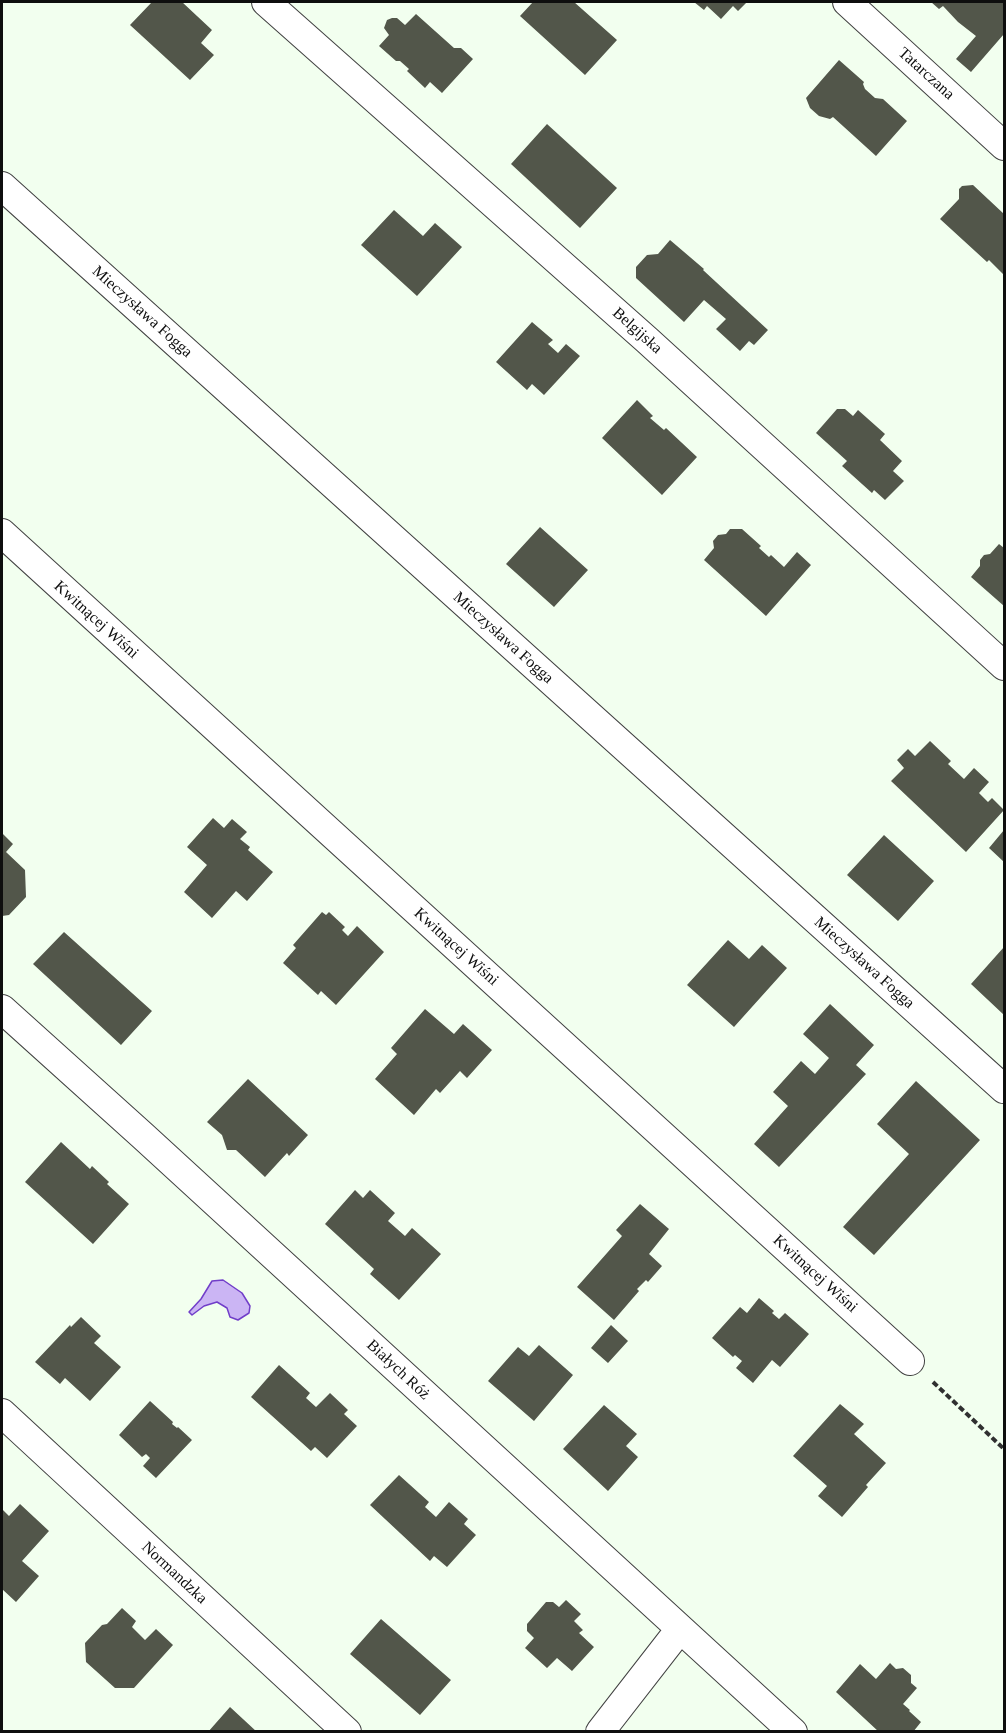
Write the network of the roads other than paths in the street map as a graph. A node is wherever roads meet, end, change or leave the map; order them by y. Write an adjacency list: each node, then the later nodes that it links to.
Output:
1 (266, 2): 6 (street, Belgijska)
2 (847, 2): 3 (street, Tatarczana)
3 (1005, 146)
4 (2, 186): 8 (street, Mieczysława Fogga)
5 (2, 533): 9 (street, Kwitnącej Wiśni)
6 (1005, 666)
7 (2, 1009): 11 (street, Białych Róż)
8 (1005, 1089)
9 (910, 1361)
10 (2, 1413): 12 (street, Normandzka)
11 (680, 1629): 13 (street); 14 (street, Białych Róż)
12 (347, 1731)
13 (600, 1731)
14 (793, 1731)

